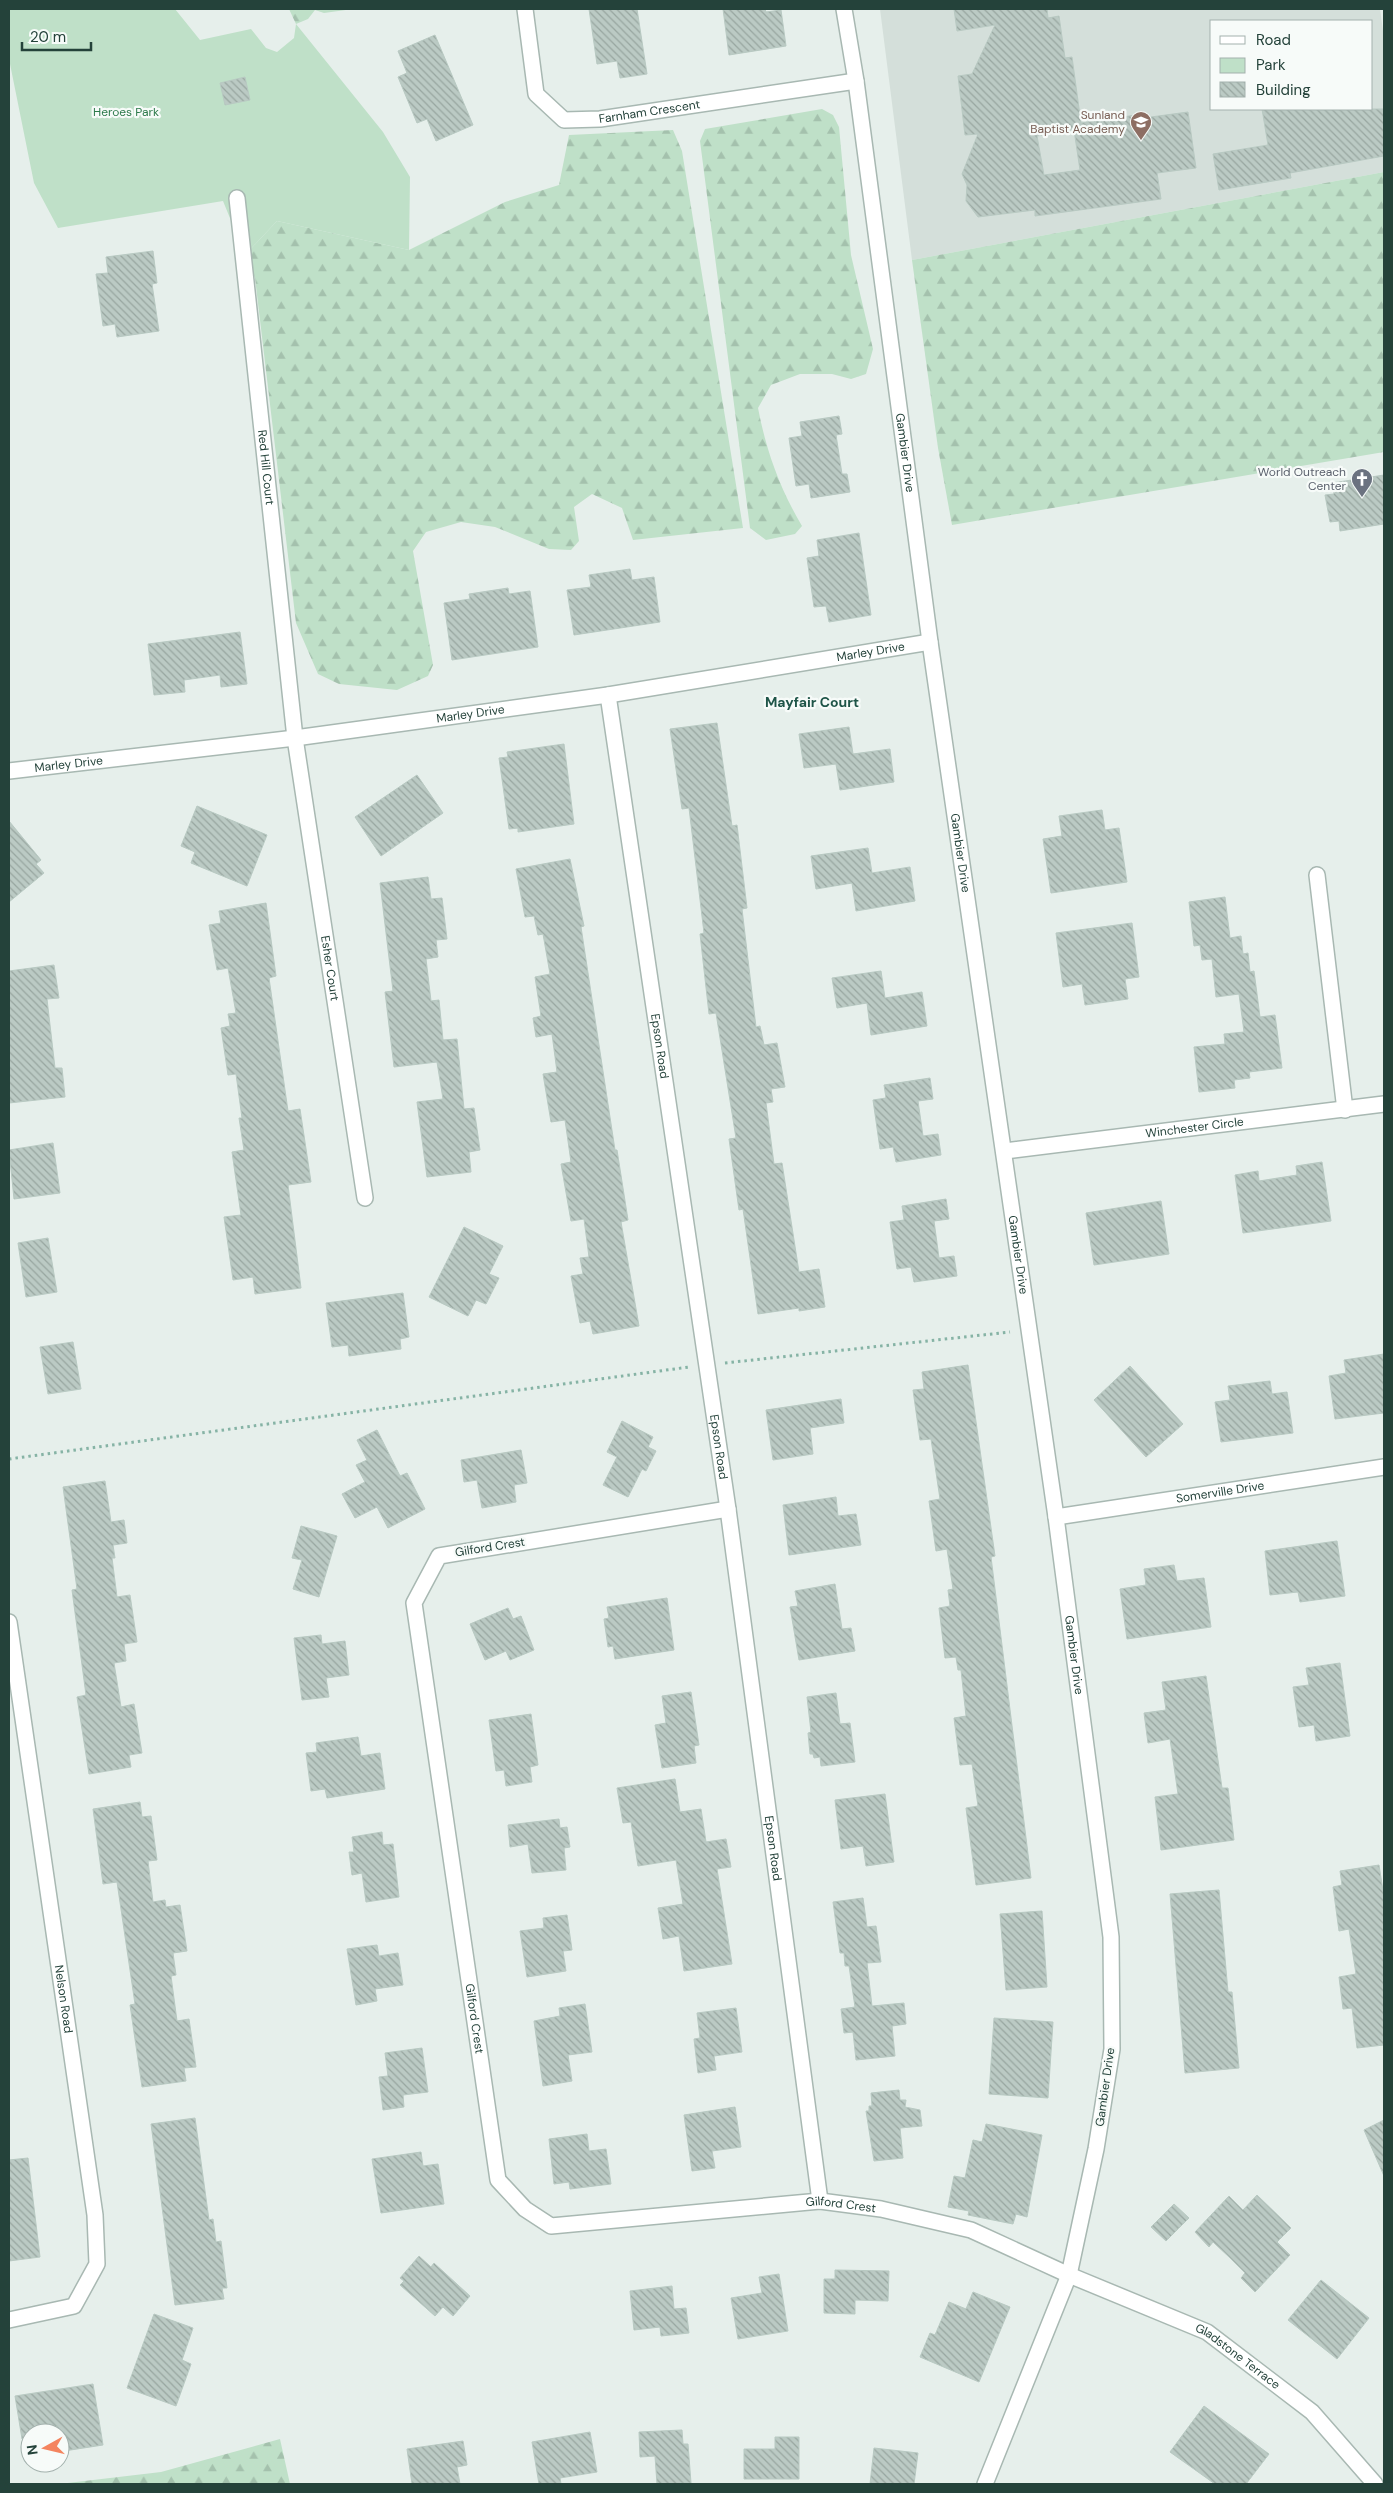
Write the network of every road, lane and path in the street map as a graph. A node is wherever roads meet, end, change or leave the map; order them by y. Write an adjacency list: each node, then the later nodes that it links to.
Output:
1 (525, 9): 3 (street, Farnham Crescent)
2 (844, 9): 3 (street, Gambier Drive)
3 (856, 82): 5 (street, Gambier Drive)
4 (237, 198): 7 (street, Red Hill Court)
5 (930, 642): 6 (street, Marley Drive); 12 (street, Gambier Drive)
6 (608, 694): 7 (street, Marley Drive); 15 (street, Epson Road)
7 (295, 738): 8 (street, Marley Drive); 13 (street, Esher Court)
8 (9, 772)
9 (1317, 875): 11 (street)
10 (1384, 1104): 11 (street, Winchester Circle)
11 (1345, 1110): 12 (street, Winchester Circle)
12 (1005, 1151): 14 (street, Gambier Drive)
13 (365, 1198)
14 (1030, 1330): 15 (path); 19 (street, Gambier Drive)
15 (707, 1365): 16 (path); 18 (street, Epson Road)
16 (9, 1459)
17 (1384, 1468): 19 (street, Somerville Drive)
18 (728, 1509): 21 (street, Epson Road); 21 (street, Gilford Crest)
19 (1056, 1518): 22 (street, Gambier Drive)
20 (9, 1624): 23 (street, Nelson Road)
21 (820, 2201): 22 (street, Gilford Crest)
22 (1069, 2275): 24 (street, Gambier Drive); 25 (street, Gladstone Terrace)
23 (9, 2320)
24 (985, 2484)
25 (1375, 2484)

